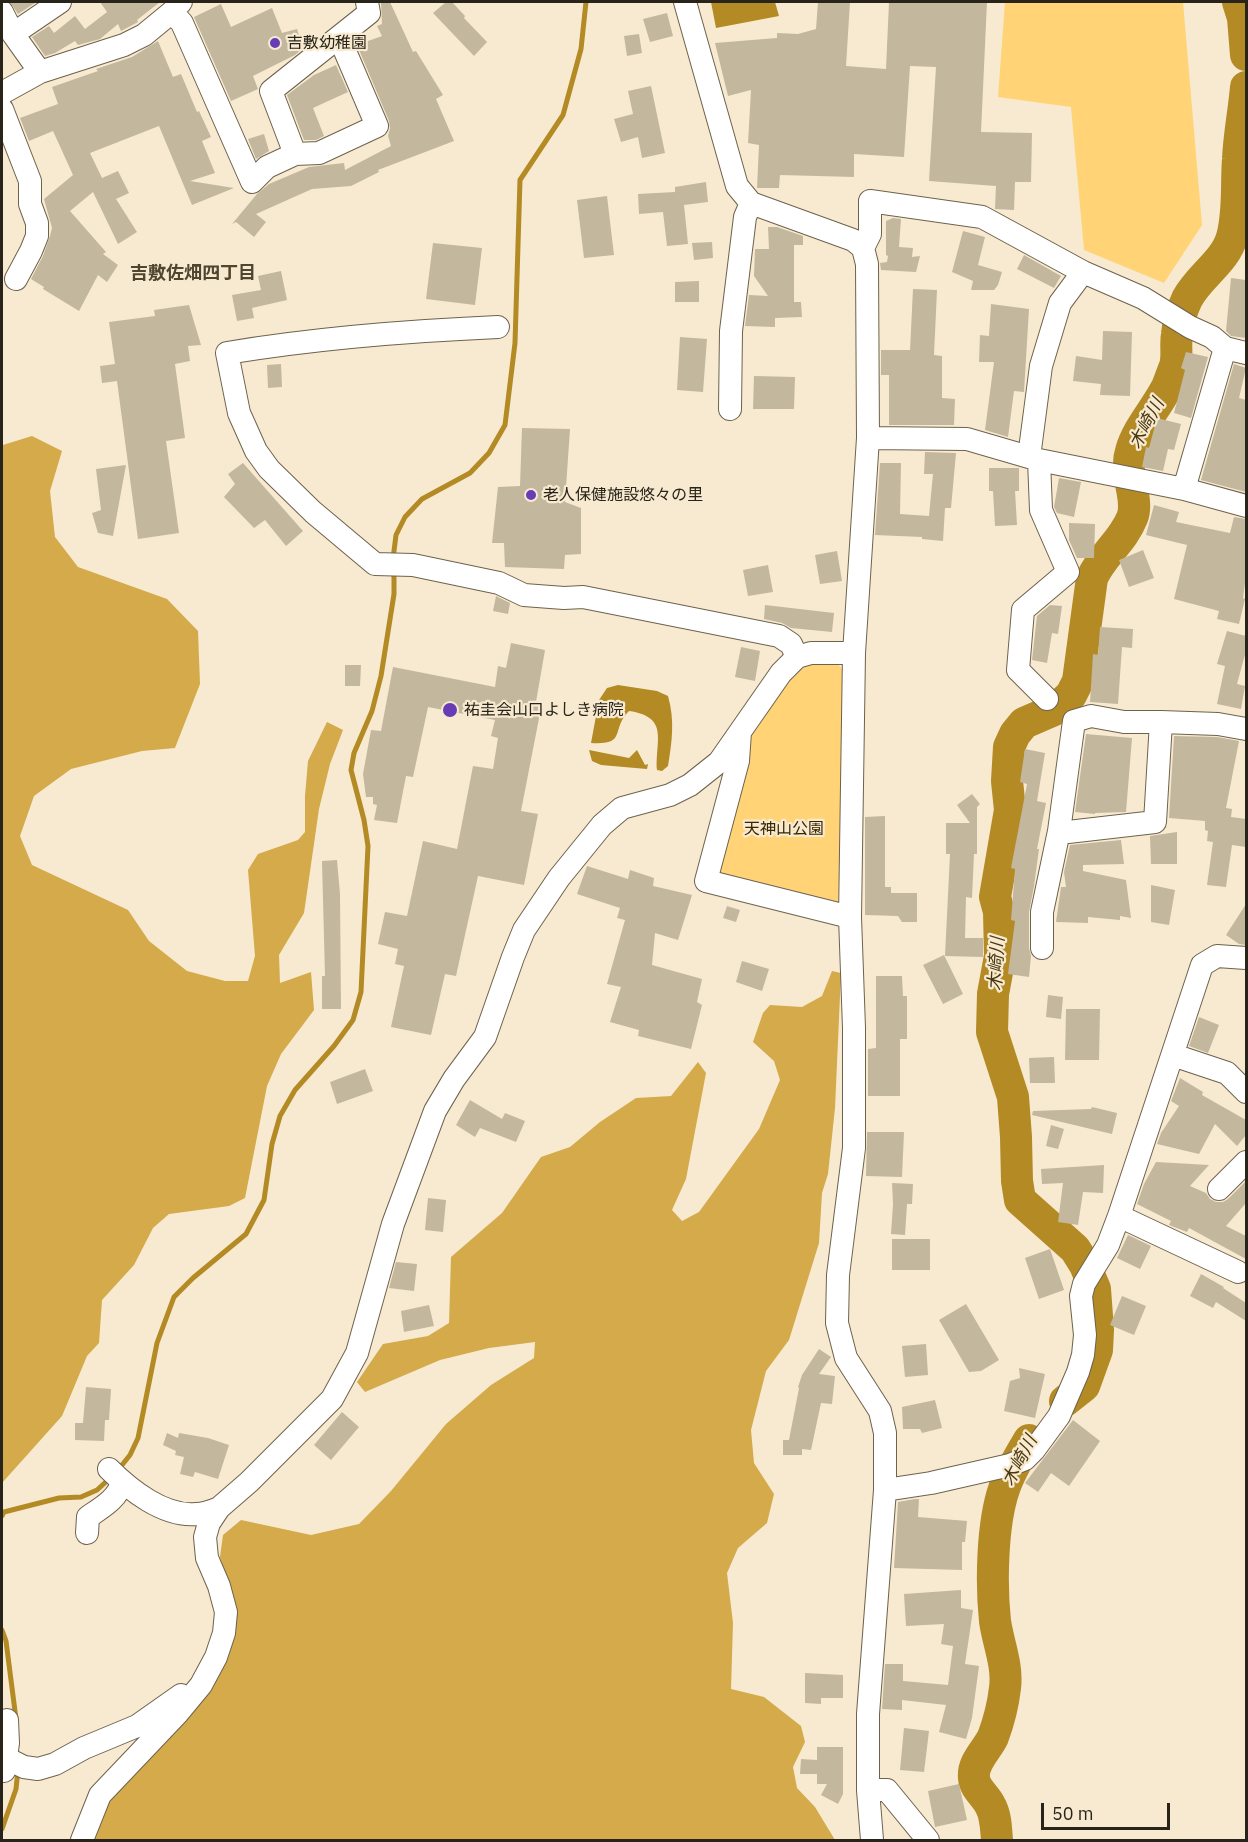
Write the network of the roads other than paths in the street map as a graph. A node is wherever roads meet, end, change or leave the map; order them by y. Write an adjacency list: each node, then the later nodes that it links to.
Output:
1 (60, 2): 6 (street)
2 (367, 2): 7 (street)
3 (686, 2): 12 (street)
4 (176, 7): 8 (street); 11 (street)
5 (2, 12): 6 (street)
6 (14, 34): 8 (street)
7 (339, 38): 11 (street); 11 (street)
8 (40, 72): 9 (street)
9 (2, 93)
10 (2, 109): 15 (street)
11 (295, 154)
12 (750, 203): 13 (street); 18 (street)
13 (863, 248): 14 (street); 19 (street)
14 (1083, 272): 17 (street); 20 (street)
15 (16, 279)
16 (498, 327): 24 (street)
17 (1236, 350): 21 (street)
18 (730, 409)
19 (868, 438): 20 (street); 23 (street)
20 (1034, 459): 21 (street); 25 (street)
21 (1184, 489): 22 (street)
22 (1246, 506)
23 (854, 653): 24 (street); 30 (street)
24 (797, 657): 28 (street)
25 (1047, 699)
26 (1161, 722): 27 (street); 29 (street); 29 (street)
27 (1246, 729)
28 (741, 732): 30 (street); 40 (street)
29 (1059, 831): 31 (street)
30 (849, 917): 39 (street)
31 (1042, 948)
32 (1246, 958): 33 (street)
33 (1173, 1055): 34 (street); 37 (street)
34 (1246, 1092)
35 (1246, 1162): 36 (street)
36 (1219, 1189)
37 (1119, 1216): 38 (street); 39 (street)
38 (1238, 1272)
39 (885, 1490): 45 (street)
40 (219, 1508): 41 (street); 42 (street)
41 (87, 1533)
42 (201, 1685): 44 (street); 46 (street)
43 (7, 1720): 44 (street)
44 (4, 1762)
45 (868, 1790): 47 (street); 48 (street)
46 (82, 1840)
47 (872, 1840)
48 (928, 1840)

